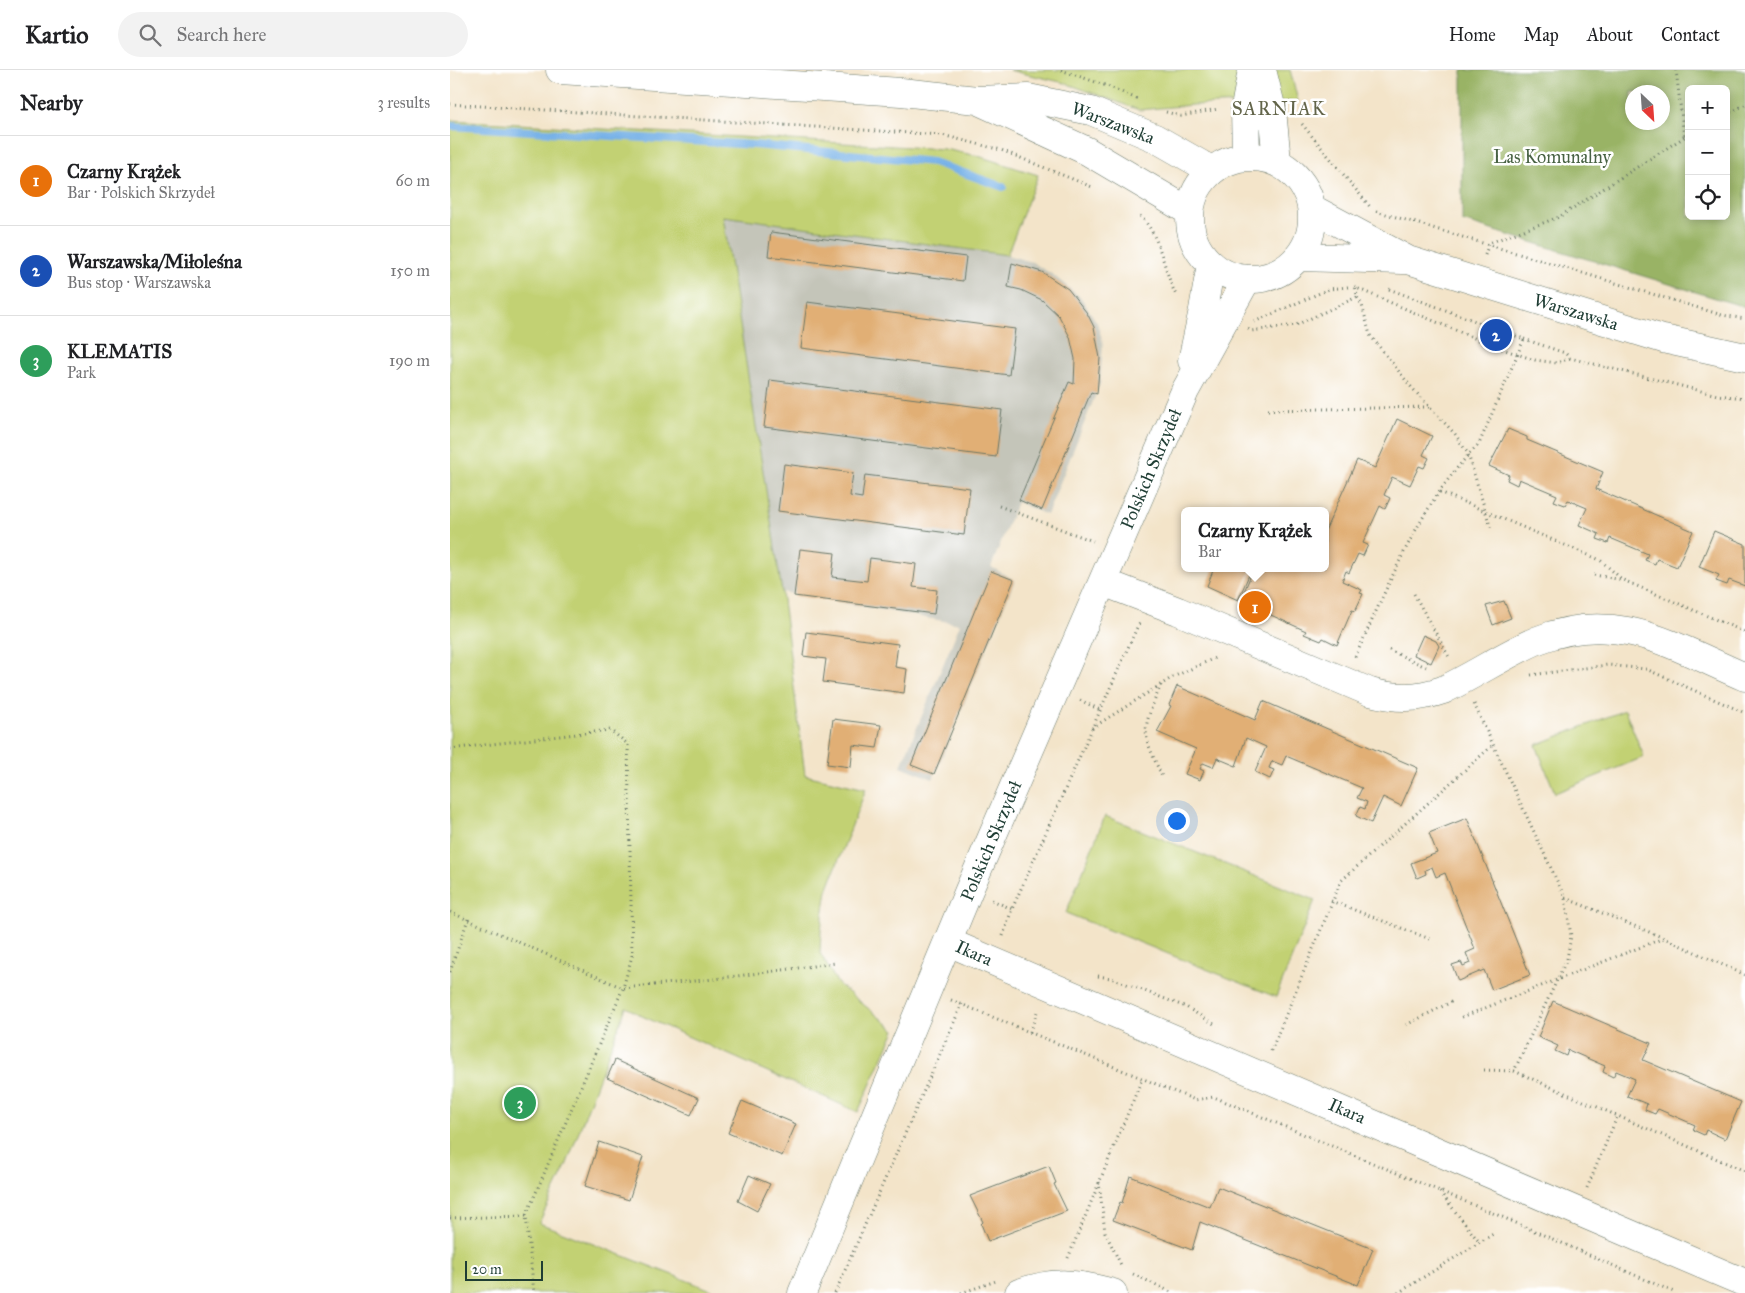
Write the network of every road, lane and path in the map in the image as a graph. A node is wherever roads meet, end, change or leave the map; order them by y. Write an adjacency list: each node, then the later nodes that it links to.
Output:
1 (560, 70): 5 (street, Warszawska)
2 (1252, 70): 13 (street)
3 (1262, 70): 14 (street)
4 (1676, 70): 12 (path)
5 (977, 100): 15 (street, Warszawska); 19 (street, Warszawska)
6 (450, 104): 16 (path)
7 (1745, 104): 10 (path)
8 (1227, 108): 9 (path)
9 (1166, 112)
10 (1730, 112)
11 (1297, 118): 20 (path)
12 (1684, 136): 20 (path)
13 (1246, 156): 14 (street); 15 (street)
14 (1277, 161): 17 (street)
15 (1212, 170): 19 (street)
16 (1093, 188)
17 (1313, 209): 21 (street); 22 (street, Warszawska)
18 (1136, 212): 30 (path)
19 (1190, 212): 23 (street)
20 (1489, 243): 25 (path); 31 (path)
21 (1299, 257): 22 (street, Warszawska); 24 (street)
22 (1408, 260): 25 (street, Warszawska)
23 (1210, 264): 24 (street); 30 (street, Polskich Skrzydeł)
24 (1247, 279): 36 (street, Polskich Skrzydeł)
25 (1477, 280): 34 (street, Warszawska)
26 (1364, 286): 28 (path)
27 (1381, 286): 32 (path)
28 (1356, 287): 29 (path); 29 (path); 33 (path)
29 (1357, 297): 38 (path)
30 (1203, 310): 36 (street, Polskich Skrzydeł)
31 (1745, 319)
32 (1524, 339): 33 (path); 35 (path)
33 (1518, 353): 35 (path); 40 (path)
34 (1745, 356)
35 (1570, 358): 37 (path)
36 (1184, 391): 48 (street, Polskich Skrzydeł)
37 (1745, 398)
38 (1430, 407): 39 (path); 40 (path)
39 (1268, 410)
40 (1468, 454): 41 (path); 43 (path)
41 (1440, 492): 43 (path); 54 (path)
42 (999, 506): 45 (path)
43 (1486, 511): 44 (path); 47 (path)
44 (1491, 529)
45 (1093, 542)
46 (1594, 575): 47 (path)
47 (1623, 580): 51 (path)
48 (1103, 582): 50 (street); 74 (street, Polskich Skrzydeł)
49 (1414, 594): 58 (path)
50 (1149, 600): 58 (street); 61 (path)
51 (1745, 632)
52 (1389, 650): 55 (path)
53 (1226, 652): 59 (path)
54 (1352, 662)
55 (1432, 670)
56 (1522, 676): 62 (path)
57 (1745, 677): 58 (street)
58 (1463, 681): 64 (path)
59 (1162, 685): 63 (path); 66 (path)
60 (1074, 698): 61 (path)
61 (1100, 710): 63 (path)
62 (1745, 713)
63 (1091, 728): 72 (path)
64 (1494, 744): 67 (path); 68 (path)
65 (450, 749): 80 (path)
66 (1163, 779)
67 (1565, 898): 71 (path); 79 (path)
68 (1331, 901): 73 (path); 87 (path)
69 (450, 912): 70 (path)
70 (468, 919): 76 (path); 80 (path)
71 (1664, 938): 78 (path); 79 (path)
72 (1003, 939)
73 (1430, 939)
74 (948, 942): 81 (street, Polskich Skrzydeł); 102 (street, Ikara)
75 (836, 963): 80 (path)
76 (450, 972)
77 (1093, 975): 86 (path)
78 (1745, 975)
79 (1556, 979): 84 (path); 89 (path)
80 (623, 988): 96 (path)
81 (927, 991): 83 (path); 105 (street, Polskich Skrzydeł)
82 (1455, 1000): 85 (path)
83 (962, 1004): 90 (path); 106 (path)
84 (1462, 1017)
85 (1406, 1026)
86 (1219, 1027)
87 (1268, 1057)
88 (1484, 1070): 89 (path)
89 (1514, 1071): 91 (path)
90 (1142, 1079): 93 (path); 94 (path)
91 (1617, 1117): 92 (path); 95 (path)
92 (1745, 1171)
93 (1099, 1181): 100 (path); 101 (path)
94 (1439, 1191): 99 (path); 109 (path)
95 (1584, 1193)
96 (526, 1216): 97 (path); 104 (path)
97 (450, 1218)
98 (1493, 1234): 99 (path)
99 (1480, 1243): 108 (path)
100 (1060, 1260)
101 (1118, 1281): 103 (street)
102 (1745, 1283)
103 (1009, 1286): 107 (path)
104 (534, 1293)
105 (802, 1293)
106 (835, 1293)
107 (961, 1293)
108 (1398, 1293)
109 (1676, 1293)

